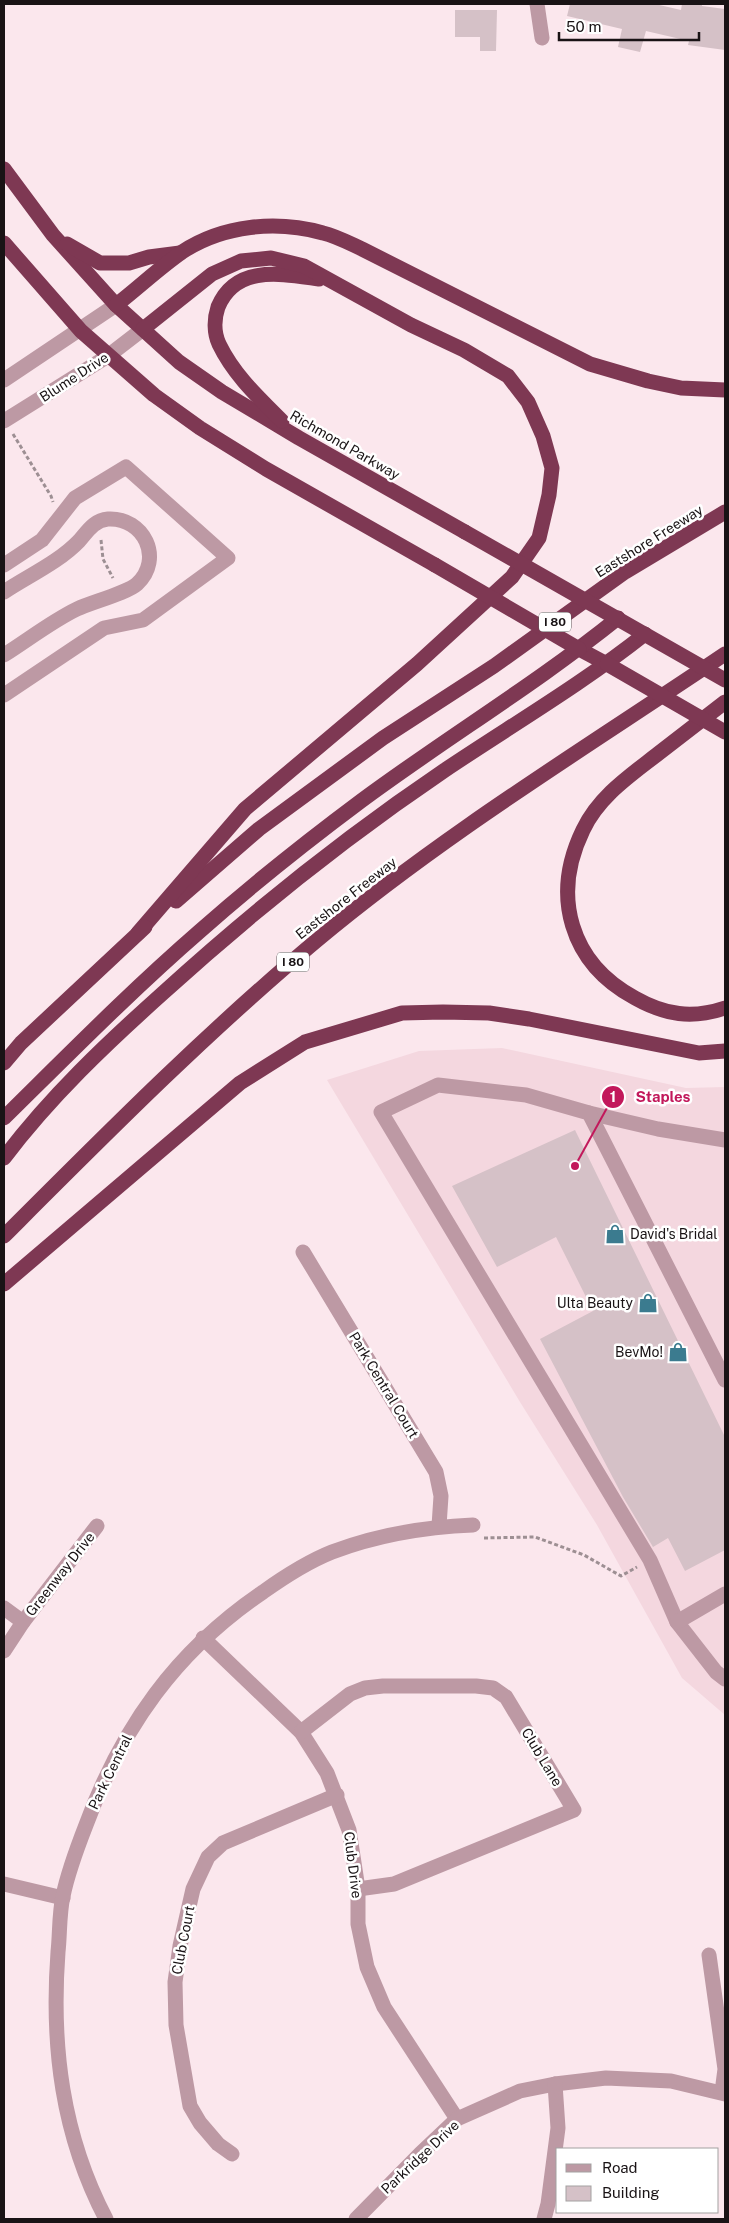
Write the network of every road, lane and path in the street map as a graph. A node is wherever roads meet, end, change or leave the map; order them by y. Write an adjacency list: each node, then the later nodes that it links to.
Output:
1 (537, 4): 2 (street)
2 (542, 38)
3 (4, 169): 4 (highway, Richmond Parkway)
4 (53, 235): 6 (highway); 8 (highway, Richmond Parkway)
5 (4, 243): 10 (highway)
6 (182, 252): 8 (highway); 13 (highway)
7 (325, 280): 9 (highway); 15 (highway); 32 (highway)
8 (116, 305): 9 (highway, Richmond Parkway); 10 (street)
9 (142, 329): 11 (street, Blume Drive); 15 (highway, Richmond Parkway)
10 (81, 331): 11 (highway); 12 (street)
11 (108, 356): 14 (street, Blume Drive); 24 (highway, bridge)
12 (4, 380)
13 (725, 390)
14 (4, 421): 16 (path)
15 (299, 438): 22 (highway, Richmond Parkway, bridge)
16 (53, 502)
17 (725, 512): 32 (highway, Eastshore Freeway / I 80)
18 (101, 540): 20 (path)
19 (4, 565): 29 (street)
20 (113, 579)
21 (4, 592): 26 (street)
22 (618, 618): 23 (highway, Richmond Parkway, bridge); 24 (highway)
23 (645, 634): 27 (highway); 28 (highway, Richmond Parkway, bridge)
24 (579, 649): 27 (highway); 37 (highway)
25 (725, 654): 40 (highway, Eastshore Freeway / I 80)
26 (4, 655)
27 (607, 664): 31 (highway, bridge); 39 (highway)
28 (725, 680)
29 (4, 695)
30 (725, 702): 33 (highway)
31 (725, 732)
32 (138, 933): 35 (highway, Eastshore Freeway / I 80)
33 (725, 1008)
34 (725, 1051): 42 (highway)
35 (4, 1063)
36 (589, 1113): 38 (street); 43 (street); 47 (street)
37 (4, 1118)
38 (725, 1140)
39 (4, 1158)
40 (4, 1236)
41 (303, 1252): 46 (street, Park Central Court)
42 (4, 1284)
43 (725, 1380)
44 (473, 1525): 46 (street, Park Central); 47 (path)
45 (97, 1526): 50 (street, Greenway Drive)
46 (439, 1526): 52 (street, Park Central)
47 (650, 1560): 51 (street)
48 (725, 1594): 51 (street)
49 (4, 1608): 50 (street, Greenway Drive)
50 (23, 1622): 53 (street, Greenway Drive)
51 (677, 1622): 54 (street)
52 (203, 1638): 55 (street, Club Drive); 59 (street, Park Central)
53 (4, 1651)
54 (725, 1679)
55 (301, 1732): 56 (street, Club Drive); 58 (street, Club Lane)
56 (337, 1794): 58 (street, Club Drive); 64 (street, Club Court)
57 (4, 1884): 59 (street)
58 (358, 1889): 63 (street, Club Drive)
59 (63, 1898): 66 (street, Park Central)
60 (709, 1955): 62 (street)
61 (555, 2084): 62 (street, Parkridge Drive); 63 (street, Parkridge Drive); 67 (street)
62 (724, 2093)
63 (457, 2120): 65 (street, Parkridge Drive)
64 (232, 2154)
65 (364, 2217)
66 (106, 2219)
67 (544, 2219)

